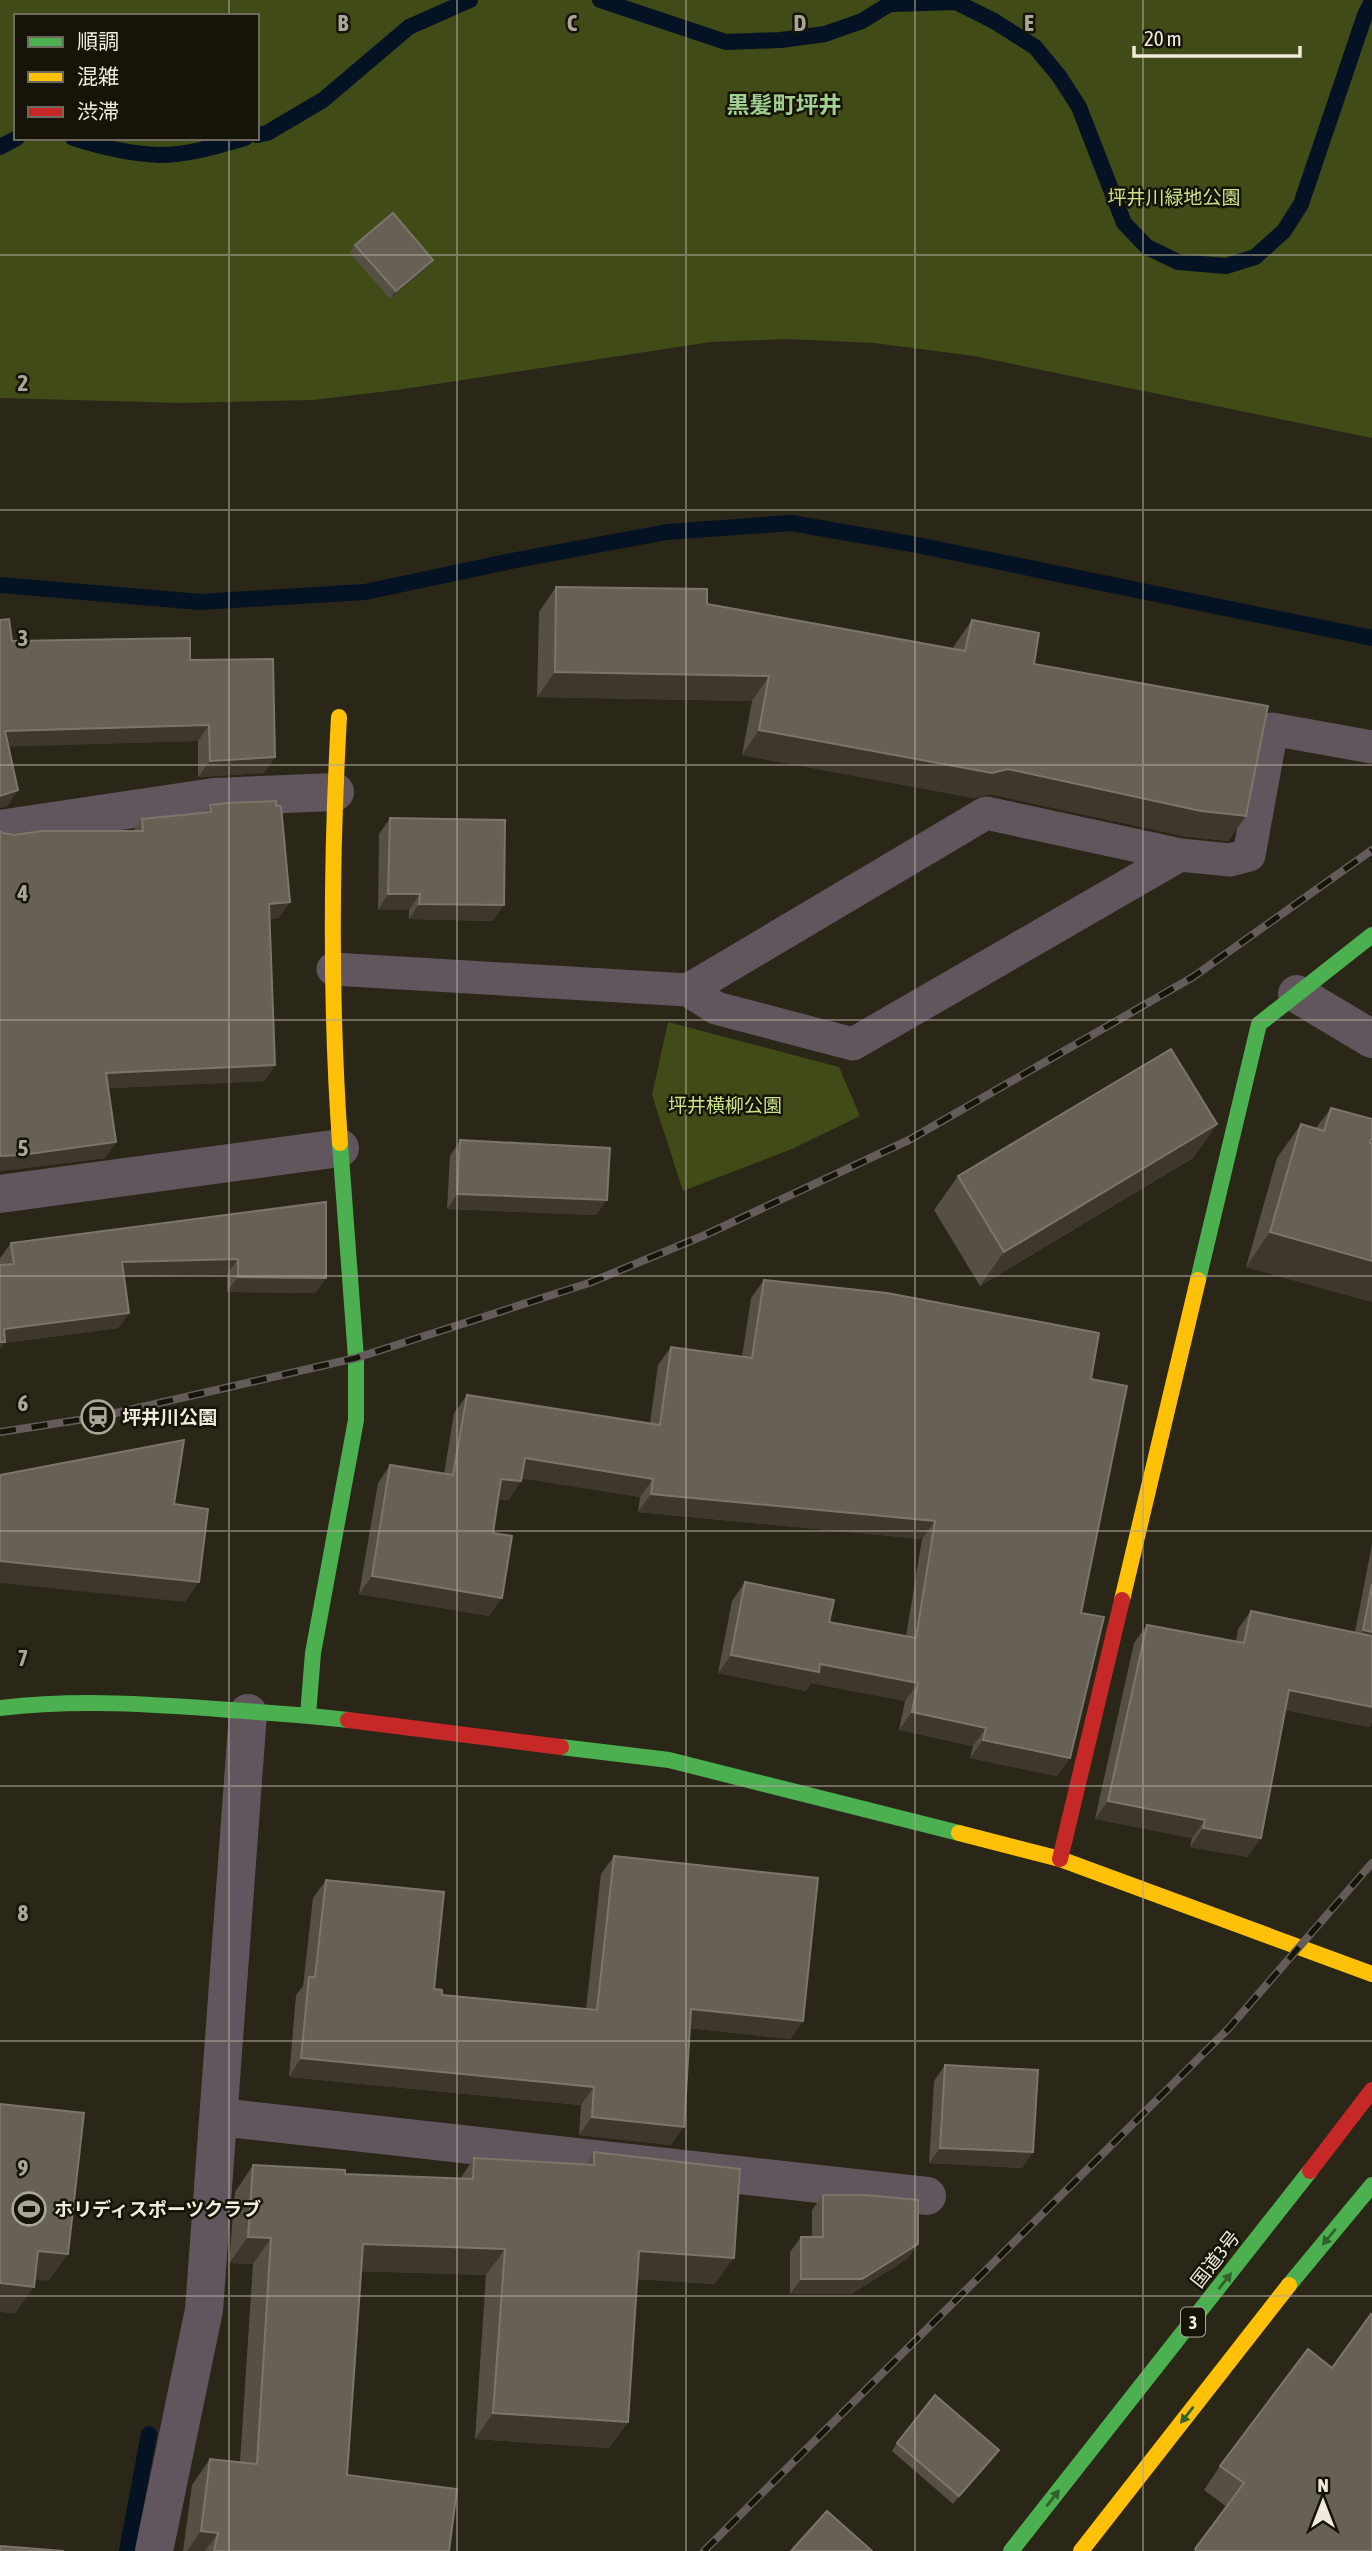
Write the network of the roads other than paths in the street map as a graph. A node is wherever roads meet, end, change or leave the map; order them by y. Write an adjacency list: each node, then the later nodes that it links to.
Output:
1 (339, 717): 3 (main road)
2 (1372, 747): 5 (lane)
3 (335, 792): 4 (street); 7 (main road)
4 (0, 829)
5 (1180, 855): 8 (lane); 8 (lane)
6 (1372, 935): 9 (main road)
7 (333, 969): 8 (lane); 11 (main road)
8 (688, 990)
9 (1297, 994): 10 (street); 16 (main road)
10 (1372, 1039)
11 (341, 1148): 12 (street); 15 (main road)
12 (0, 1194)
13 (0, 1708): 14 (main road)
14 (248, 1713): 15 (main road); 19 (street)
15 (308, 1715): 16 (main road)
16 (1060, 1859): 17 (main road)
17 (1372, 1974)
18 (1372, 2090): 23 (main road, 国道3号 / 3, one-way to 18)
19 (219, 2117): 21 (street); 22 (street)
20 (1372, 2185): 24 (main road, one-way to 24)
21 (927, 2196)
22 (154, 2551)
23 (1011, 2551)
24 (1081, 2551)

